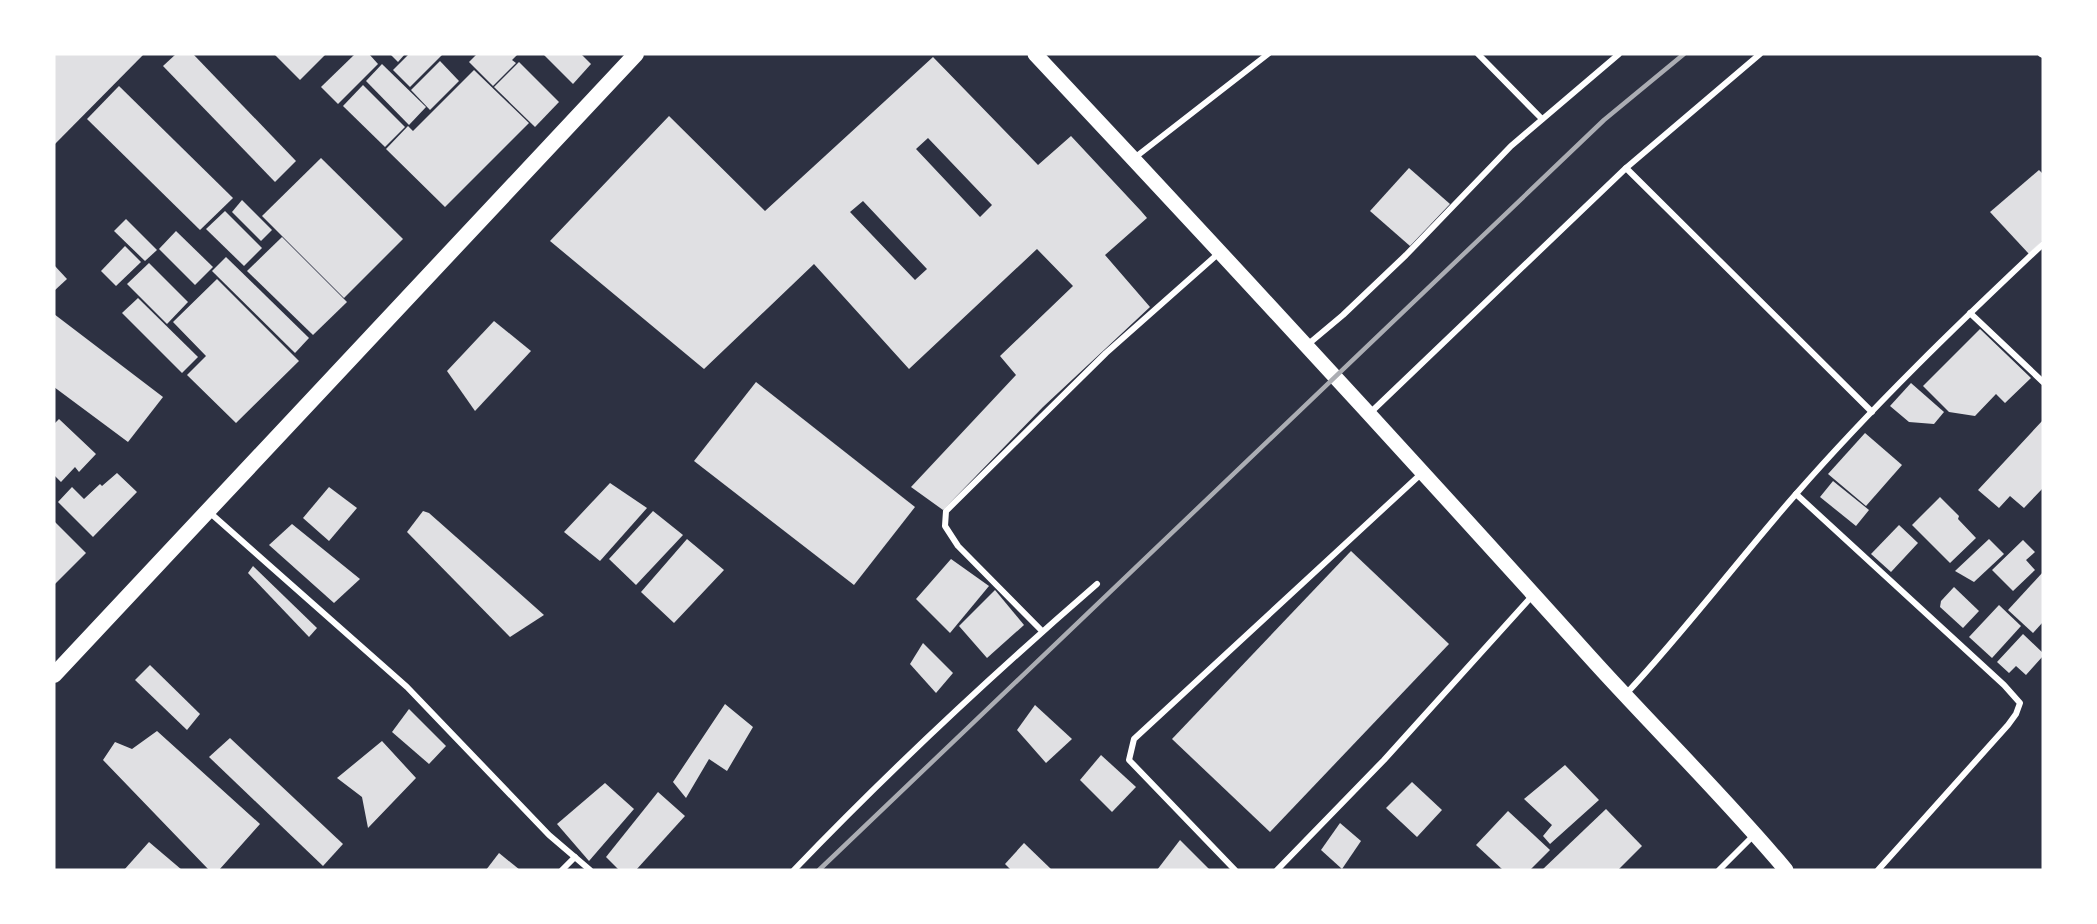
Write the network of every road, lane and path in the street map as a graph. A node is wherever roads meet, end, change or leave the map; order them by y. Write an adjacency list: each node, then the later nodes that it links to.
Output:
1 (636, 54): 19 (highway)
2 (1035, 54): 8 (main road)
3 (1268, 54): 8 (street)
4 (1478, 54): 7 (street)
5 (1617, 54): 7 (street)
6 (1760, 54): 9 (street)
7 (1542, 118): 13 (street)
8 (1133, 159): 11 (main road)
9 (1626, 168): 15 (street); 16 (street)
10 (2043, 244): 12 (street)
11 (1221, 252): 13 (main road); 22 (street)
12 (1970, 313): 14 (street); 15 (street)
13 (1305, 346): 16 (main road)
14 (2043, 382)
15 (1872, 412): 18 (street)
16 (1369, 414): 17 (main road)
17 (1423, 473): 21 (main road); 30 (street)
18 (1796, 494): 24 (street); 34 (street)
19 (207, 510): 23 (highway); 26 (street)
20 (1096, 584): 22 (street)
21 (1534, 594): 24 (main road); 31 (street)
22 (1042, 631): 29 (street)
23 (54, 675)
24 (1624, 695): 25 (main road)
25 (1755, 833): 32 (street); 33 (main road)
26 (575, 857): 27 (street); 28 (street)
27 (562, 870)
28 (590, 870)
29 (794, 870)
30 (1235, 870)
31 (1277, 870)
32 (1719, 870)
33 (1786, 870)
34 (1878, 870)

